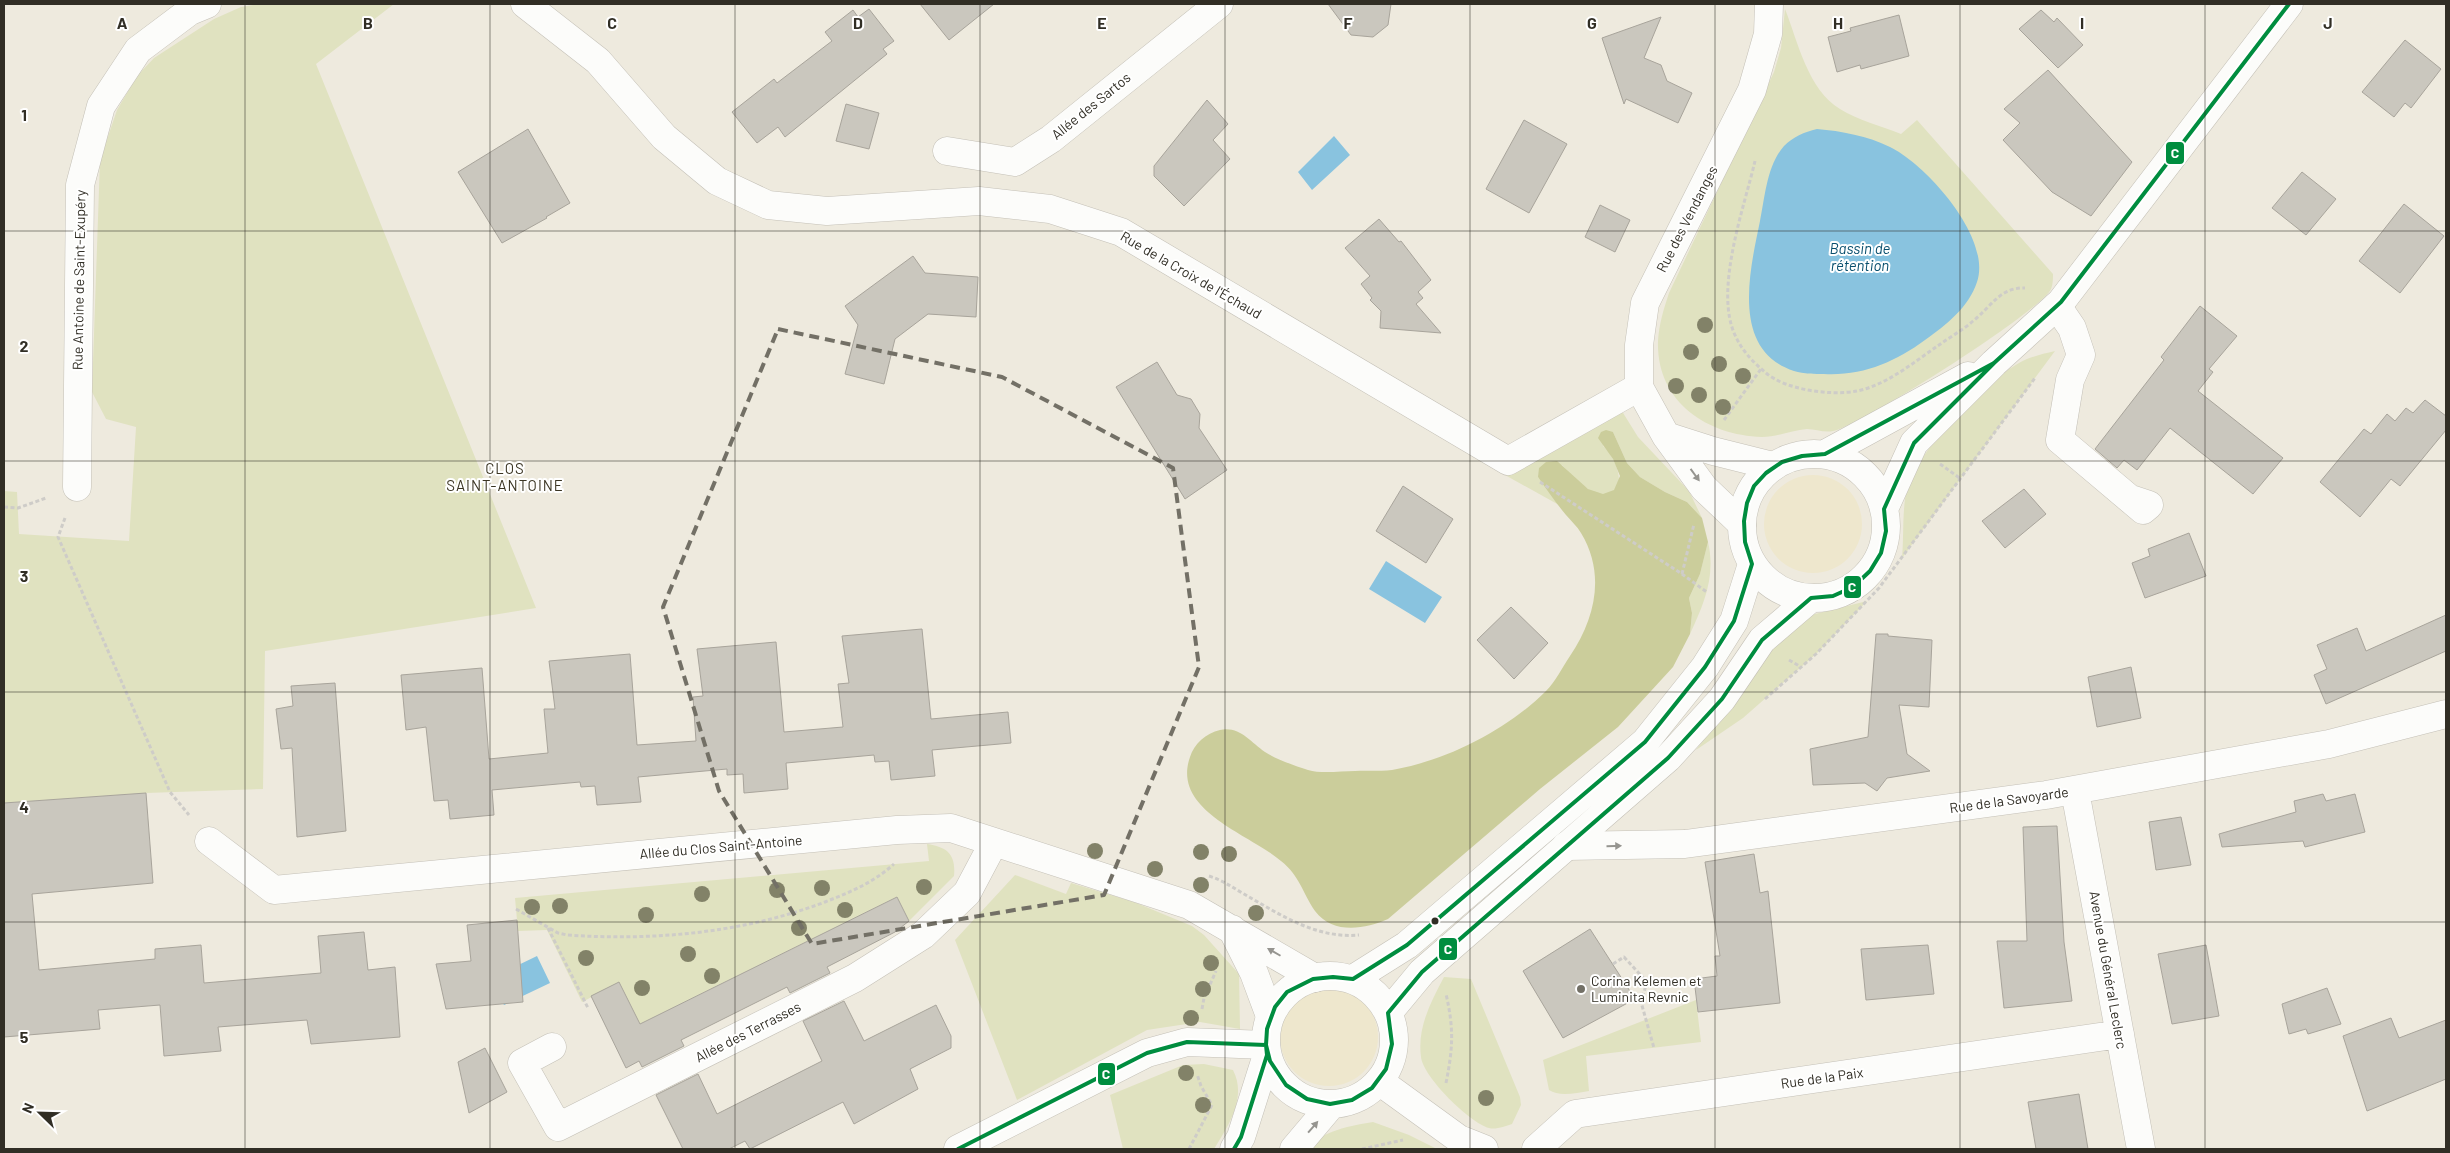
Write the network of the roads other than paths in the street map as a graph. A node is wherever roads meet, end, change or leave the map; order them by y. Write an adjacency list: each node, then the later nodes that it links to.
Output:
1 (207, 4): 13 (street, Rue Antoine de Saint-Exupéry)
2 (525, 4): 9 (street, Rue de la Croix de l'Échaud)
3 (1219, 4): 6 (street, Allée des Sartos)
4 (1768, 4): 9 (street, Rue des Vendanges)
5 (2289, 4): 7 (street)
6 (947, 151)
7 (2057, 306): 8 (street); 14 (street)
8 (1994, 363): 11 (street); 15 (street)
9 (1639, 387): 10 (street, Rue des Vendanges)
10 (1666, 436): 12 (street); 16 (street, Rue des Vendanges, one-way to 16)
11 (1825, 454): 12 (street); 15 (street)
12 (1773, 466): 16 (street)
13 (77, 487)
14 (2131, 499)
15 (1884, 509): 18 (street)
16 (1742, 524): 17 (street)
17 (1752, 564): 18 (street); 26 (street)
18 (1812, 598): 23 (street)
19 (2446, 714): 20 (street, Rue de la Savoyarde)
20 (2075, 791): 23 (street, Rue de la Savoyarde, one-way to 20); 29 (street, Avenue du Général Leclerc)
21 (209, 841): 22 (street, Allée du Clos Saint-Antoine)
22 (994, 842): 24 (street, Allée du Clos Saint-Antoine); 30 (street, Allée des Terrasses)
23 (1566, 846): 27 (street)
24 (1232, 929): 25 (street, Allée du Clos Saint-Antoine, one-way to 24); 28 (street)
25 (1315, 978): 26 (street); 28 (street)
26 (1352, 979): 27 (street)
27 (1388, 1013): 32 (street)
28 (1270, 1016): 31 (street)
29 (2120, 1034): 38 (street, Rue de la Paix); 39 (street, Avenue du Général Leclerc)
30 (552, 1047)
31 (1267, 1050): 33 (street); 34 (street); 35 (street)
32 (1379, 1081): 33 (street); 37 (street)
33 (1332, 1104): 36 (street, one-way to 33)
34 (958, 1149)
35 (1234, 1149)
36 (1294, 1149)
37 (1484, 1149)
38 (1536, 1149)
39 (2141, 1149)

